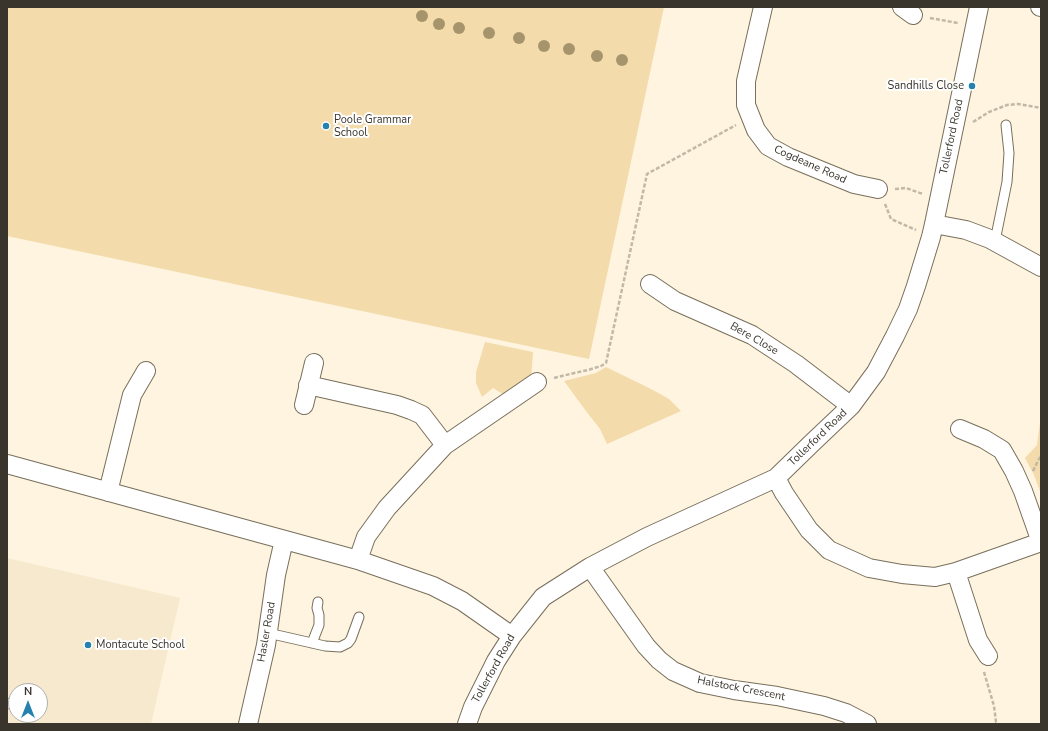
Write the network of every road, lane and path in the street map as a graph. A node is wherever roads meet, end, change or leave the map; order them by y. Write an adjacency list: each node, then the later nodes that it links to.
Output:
1 (763, 7): 6 (street, Cogdeane Road)
2 (979, 7): 4 (street, Tollerford Road)
3 (907, 11): 4 (path)
4 (975, 27): 7 (street, Tollerford Road)
5 (1041, 108): 7 (path)
6 (750, 117): 9 (street, Cogdeane Road); 17 (path)
7 (955, 122): 10 (street, Tollerford Road)
8 (1006, 126): 12 (lane)
9 (878, 189): 10 (path); 11 (path)
10 (939, 199): 11 (street, Tollerford Road)
11 (932, 230): 12 (street); 20 (street, Tollerford Road)
12 (995, 241): 13 (street)
13 (1041, 267)
14 (650, 284): 20 (street, Bere Close)
15 (314, 363): 18 (street)
16 (146, 371): 25 (street)
17 (537, 382): 22 (street)
18 (308, 384): 19 (street); 22 (street)
19 (304, 404)
20 (851, 406): 24 (street, Tollerford Road)
21 (960, 429): 27 (street)
22 (445, 445): 28 (street)
23 (7, 464): 25 (street)
24 (776, 478): 29 (street, Tollerford Road); 30 (street)
25 (108, 492): 26 (street)
26 (284, 540): 28 (street); 33 (street, Hasler Road)
27 (1041, 542): 30 (street)
28 (358, 560): 34 (street)
29 (590, 567): 34 (street, Tollerford Road); 39 (street, Halstock Crescent)
30 (956, 572): 36 (street)
31 (318, 602): 35 (lane)
32 (360, 617): 35 (lane)
33 (268, 633): 35 (lane); 37 (street, Hasler Road)
34 (512, 636): 38 (street, Tollerford Road)
35 (312, 643)
36 (988, 656): 40 (path)
37 (248, 724)
38 (467, 724)
39 (867, 724)
40 (998, 724)

